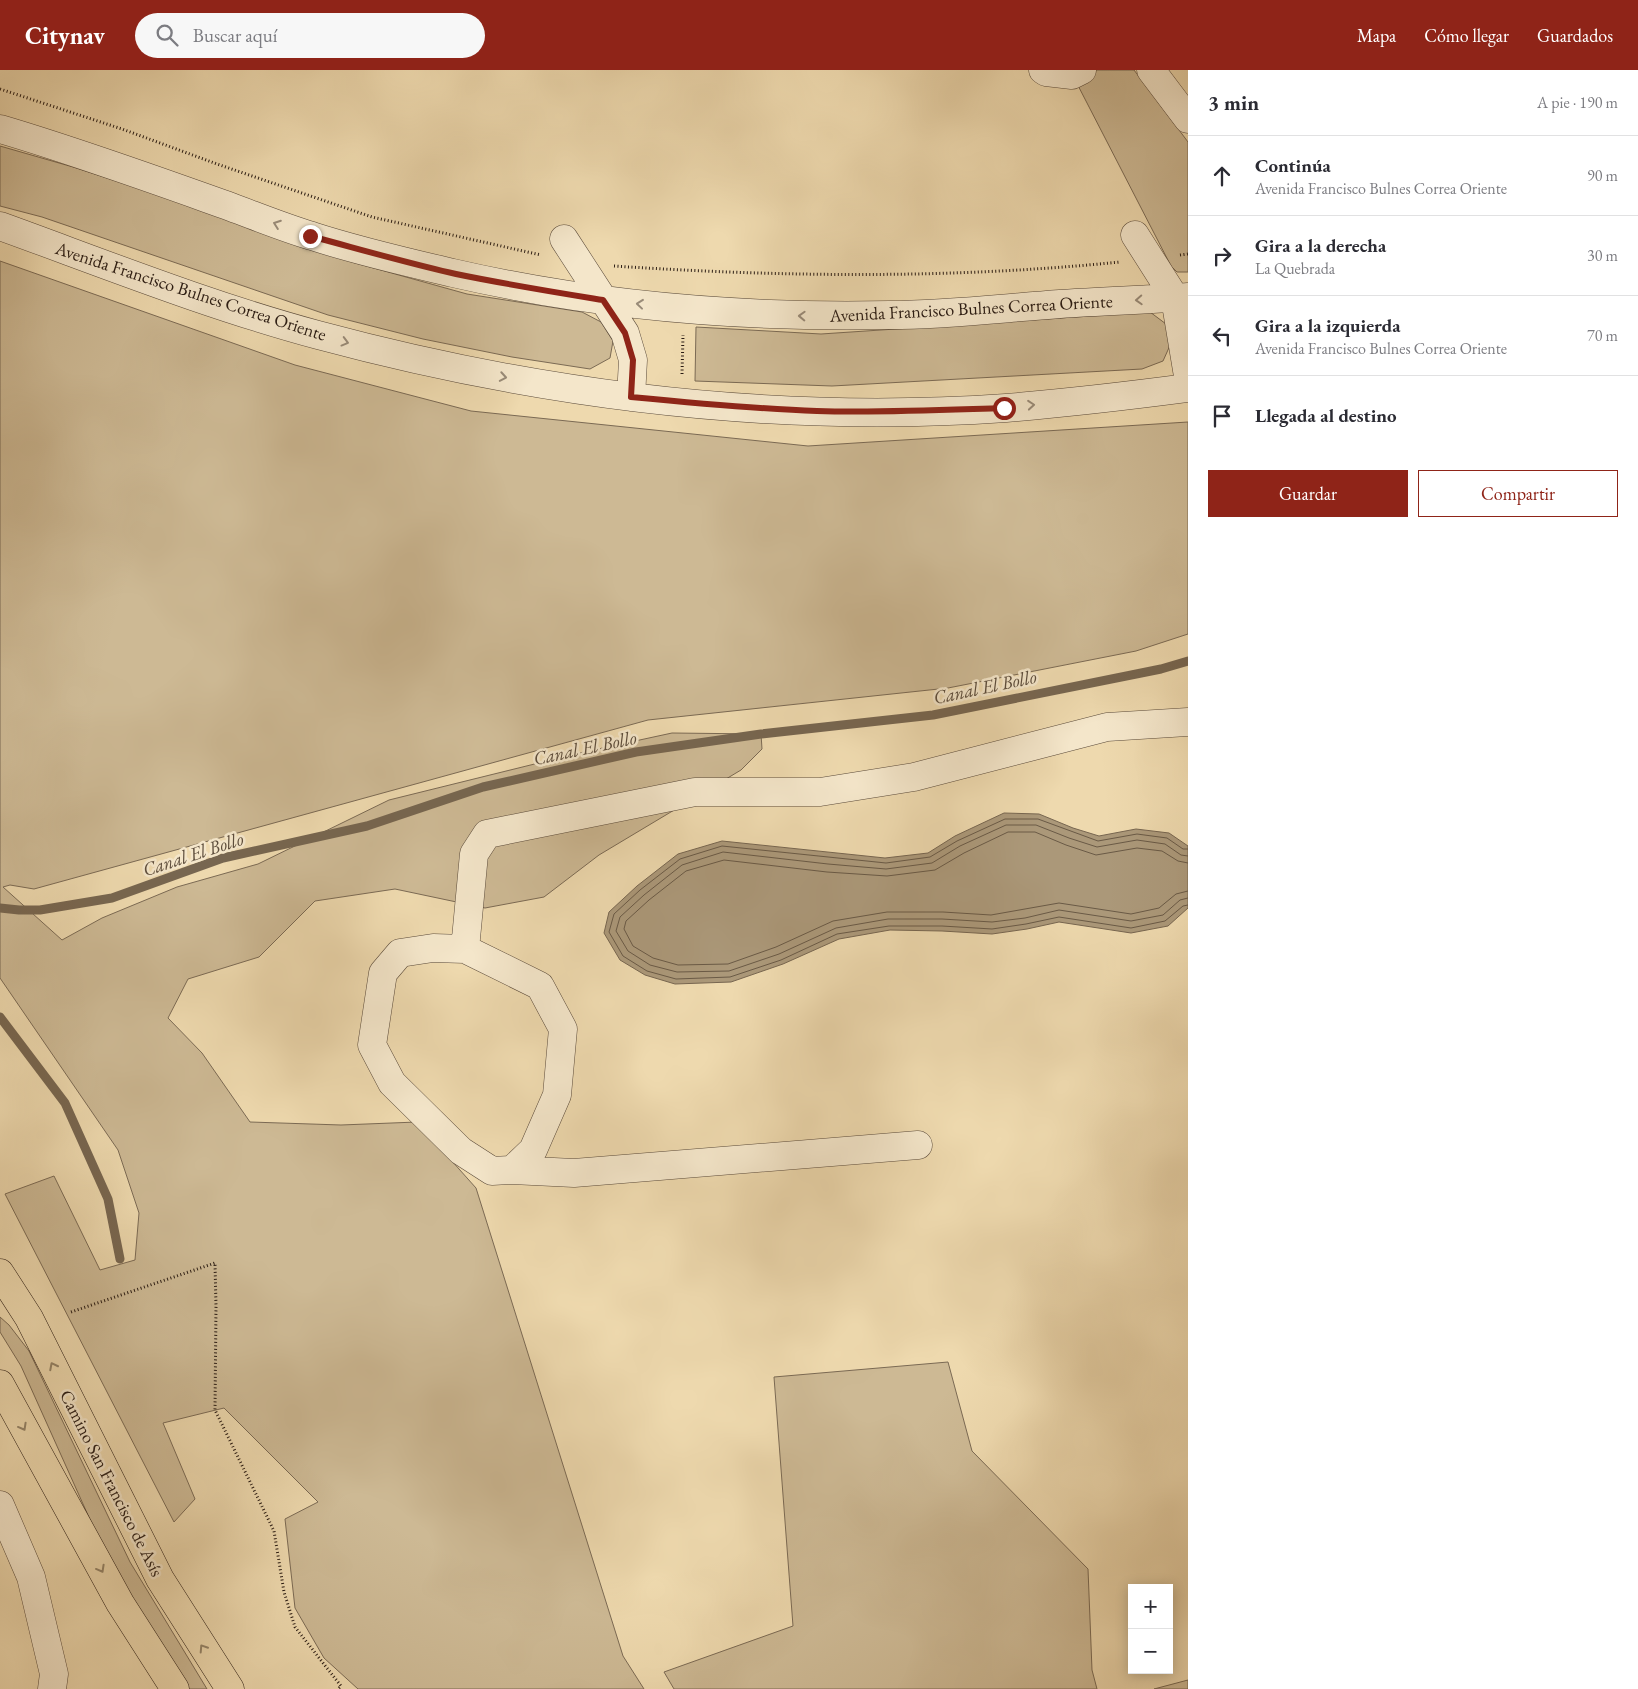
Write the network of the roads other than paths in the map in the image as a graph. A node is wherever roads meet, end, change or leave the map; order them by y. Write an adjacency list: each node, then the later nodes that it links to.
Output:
1 (1043, 70): 2 (street)
2 (1082, 70)
3 (1151, 70): 4 (street)
4 (1188, 119)
5 (0, 129): 10 (street, Avenida Francisco Bulnes Correa Oriente, one-way to 5)
6 (0, 226): 13 (street, Avenida Francisco Bulnes Correa Oriente, one-way to 13)
7 (1134, 235): 9 (street)
8 (564, 239): 10 (street)
9 (1181, 298): 10 (street, Avenida Francisco Bulnes Correa Oriente, one-way to 10); 11 (street)
10 (603, 300): 13 (street)
11 (1188, 376)
12 (1188, 388): 13 (street, Avenida Francisco Bulnes Correa Oriente, one-way to 12)
13 (631, 397)
14 (1188, 722): 15 (street)
15 (465, 949): 17 (street); 17 (street)
16 (918, 1146): 17 (street)
17 (512, 1170)
18 (1, 1274): 23 (main road, Camino San Francisco de Asís, one-way to 18)
19 (0, 1384): 22 (main road, one-way to 22)
20 (0, 1505): 21 (street)
21 (52, 1689)
22 (175, 1689)
23 (230, 1689)

